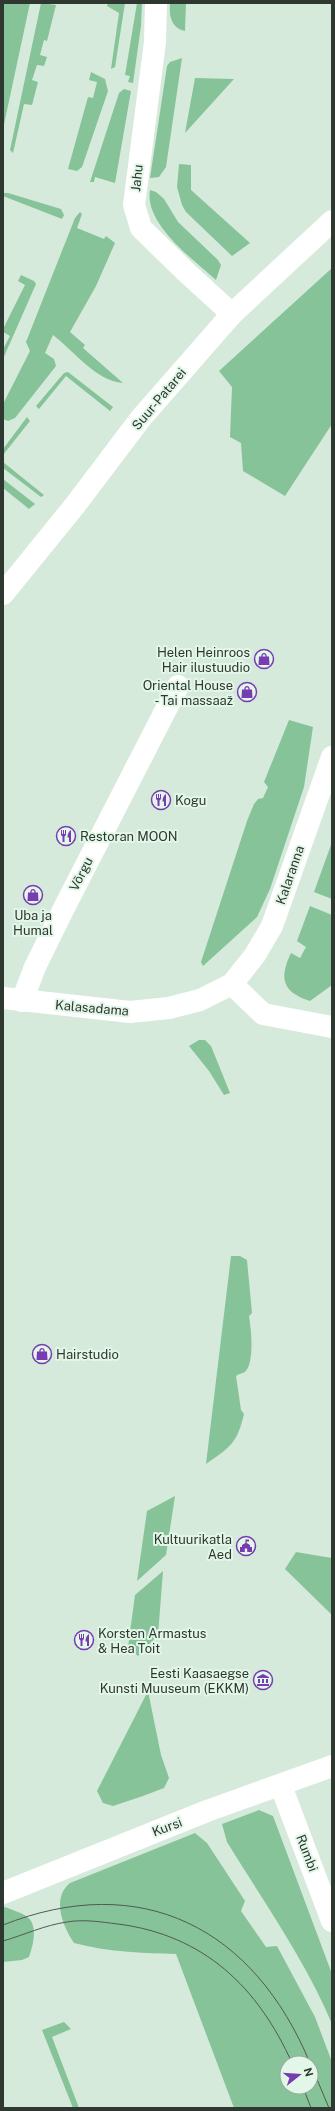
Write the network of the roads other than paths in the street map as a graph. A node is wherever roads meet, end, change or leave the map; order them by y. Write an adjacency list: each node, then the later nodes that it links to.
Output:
1 (156, 3): 3 (street, Jahu)
2 (332, 221): 3 (street, Suur-Patarei)
3 (232, 314): 4 (street, Suur-Patarei)
4 (3, 594)
5 (178, 686): 8 (street, Võrgu)
6 (332, 757): 7 (street, Kalaranna)
7 (232, 984): 8 (street, Kalasadama); 9 (street)
8 (12, 999)
9 (332, 1027)
10 (332, 1766): 11 (street, Kursi)
11 (281, 1786): 12 (street, Kursi); 13 (street, Rumbi)
12 (3, 1893)
13 (332, 1921)

